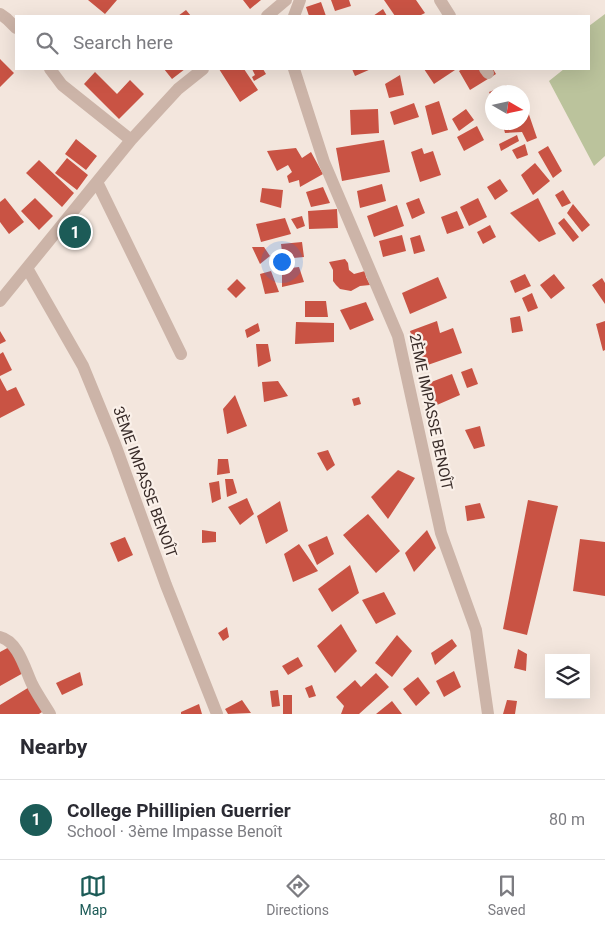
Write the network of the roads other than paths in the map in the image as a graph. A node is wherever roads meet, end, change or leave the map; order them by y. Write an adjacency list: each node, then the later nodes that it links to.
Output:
1 (286, 0): 5 (street)
2 (300, 0): 6 (street)
3 (440, 0): 7 (street)
4 (0, 14): 8 (street)
5 (268, 15)
6 (294, 15)
7 (449, 15)
8 (15, 27)
9 (51, 70): 12 (street)
10 (202, 70): 12 (street)
11 (294, 70): 20 (street, 2ÈME IMPASSE BENOÎT)
12 (131, 140): 13 (street)
13 (97, 182): 14 (street); 16 (street)
14 (27, 268): 15 (street); 19 (street, 3ÈME IMPASSE BENOÎT)
15 (0, 300)
16 (181, 354)
17 (0, 637): 18 (street)
18 (50, 714)
19 (217, 714)
20 (488, 714)

